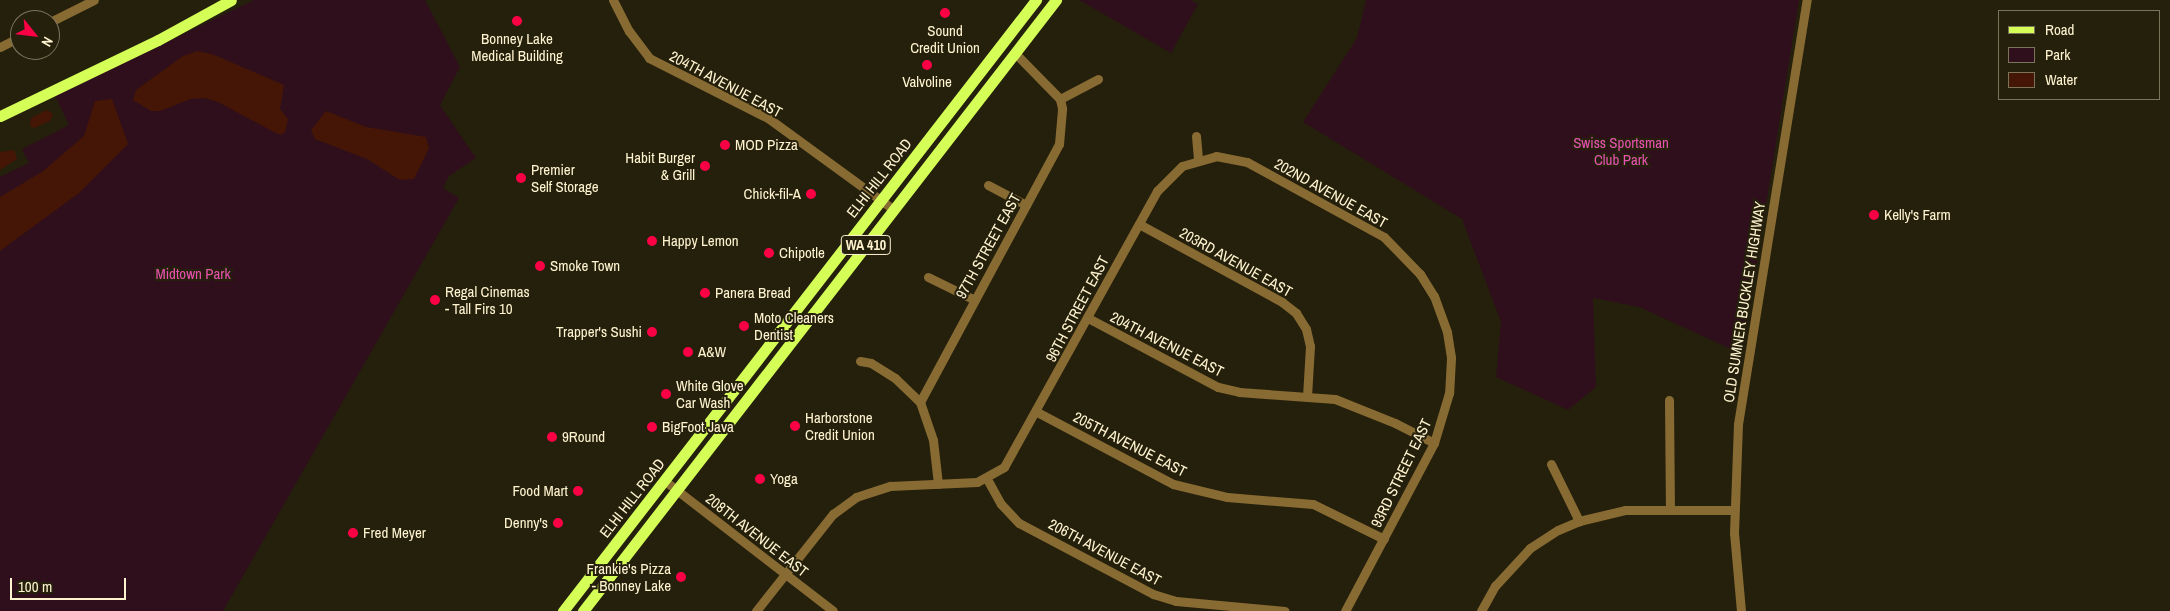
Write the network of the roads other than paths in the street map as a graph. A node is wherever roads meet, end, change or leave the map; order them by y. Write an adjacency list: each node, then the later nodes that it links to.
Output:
1 (94, 0): 7 (street)
2 (230, 0): 11 (main road)
3 (613, 0): 15 (street, 204TH AVENUE EAST)
4 (1036, 0): 15 (main road, ELHI HILL ROAD / WA 410)
5 (1056, 0): 8 (main road, ELHI HILL ROAD / WA 410)
6 (1807, 0): 35 (street, OLD SUMNER BUCKLEY HIGHWAY)
7 (60, 17)
8 (1015, 53): 10 (street); 17 (main road, ELHI HILL ROAD / WA 410)
9 (1098, 79): 10 (street)
10 (1060, 99): 16 (street, 97TH STREET EAST)
11 (0, 116)
12 (1196, 136): 13 (street)
13 (1198, 159): 18 (street, 96TH STREET EAST); 22 (street, 202ND AVENUE EAST)
14 (988, 184): 16 (street)
15 (881, 200): 17 (street, 204TH AVENUE EAST); 31 (main road, ELHI HILL ROAD / WA 410)
16 (1026, 205): 20 (street, 97TH STREET EAST)
17 (894, 210): 33 (main road, ELHI HILL ROAD / WA 410)
18 (1139, 224): 21 (street, 96TH STREET EAST); 24 (street, 203RD AVENUE EAST)
19 (928, 276): 20 (street)
20 (973, 299): 26 (street, 97TH STREET EAST)
21 (1088, 318): 24 (street, 204TH AVENUE EAST); 27 (street, 96TH STREET EAST)
22 (1449, 339): 28 (street, 93RD STREET EAST)
23 (860, 361): 26 (street)
24 (1307, 396): 28 (street, 204TH AVENUE EAST)
25 (1668, 400): 34 (street)
26 (920, 402): 32 (street)
27 (1037, 412): 30 (street, 96TH STREET EAST); 37 (street, 205TH AVENUE EAST)
28 (1434, 443): 37 (street, 93RD STREET EAST)
29 (1551, 464): 36 (street)
30 (987, 479): 32 (street); 43 (street, 206TH AVENUE EAST)
31 (664, 481): 33 (street, 208TH AVENUE EAST); 39 (main road, ELHI HILL ROAD / WA 410)
32 (938, 484): 38 (street)
33 (677, 491): 38 (street, 208TH AVENUE EAST); 40 (main road, ELHI HILL ROAD / WA 410)
34 (1670, 510): 35 (street); 36 (street)
35 (1734, 510): 46 (street, OLD SUMNER BUCKLEY HIGHWAY)
36 (1579, 521): 45 (street)
37 (1384, 539): 44 (street, 93RD STREET EAST)
38 (786, 574): 41 (street); 42 (street, 208TH AVENUE EAST)
39 (563, 611)
40 (583, 611)
41 (756, 611)
42 (833, 611)
43 (1285, 611)
44 (1345, 611)
45 (1481, 611)
46 (1741, 611)

